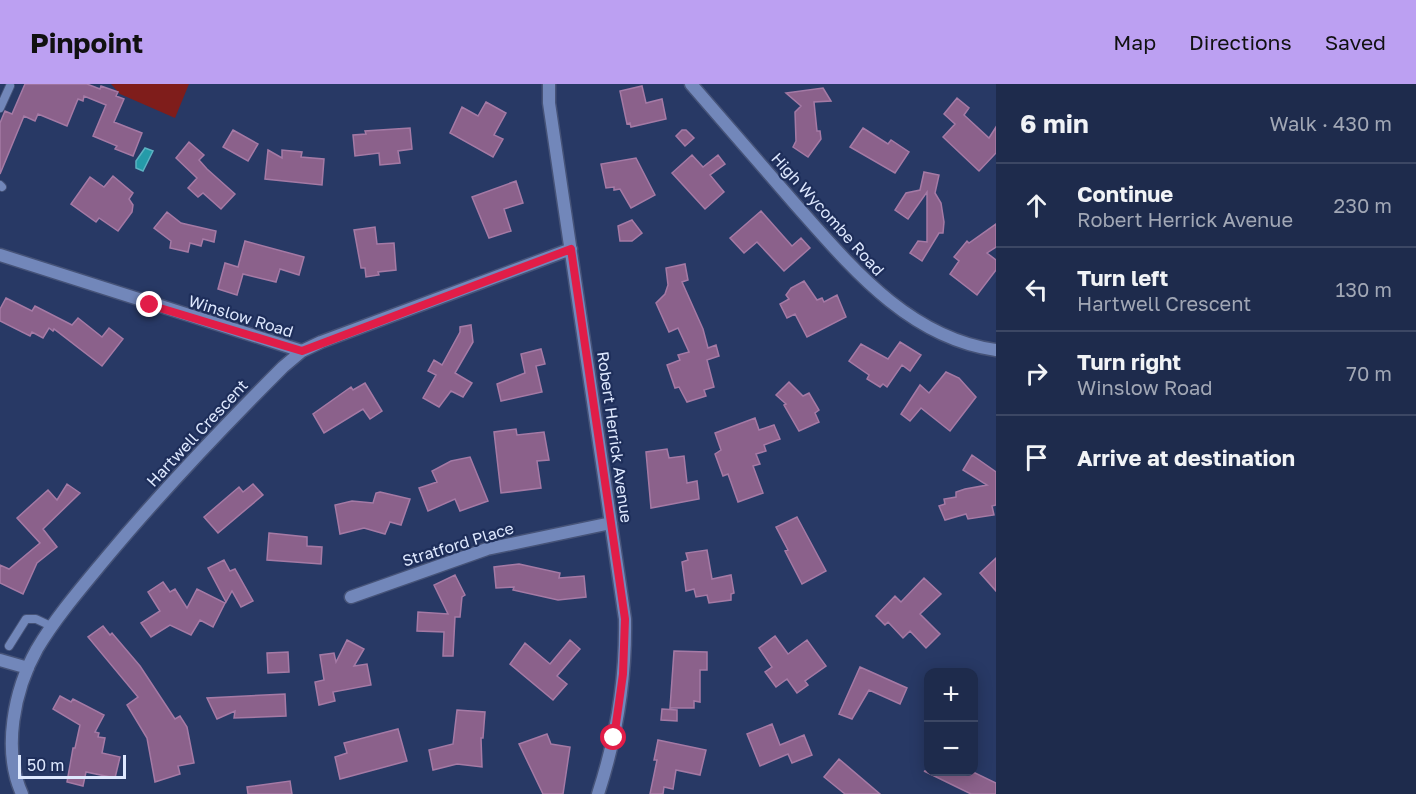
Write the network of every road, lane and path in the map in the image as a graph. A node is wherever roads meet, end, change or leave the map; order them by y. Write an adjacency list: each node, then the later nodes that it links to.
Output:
1 (549, 84): 5 (street, Robert Herrick Avenue)
2 (691, 84): 7 (street, High Wycombe Road)
3 (10, 86): 4 (lane)
4 (0, 108)
5 (571, 249): 8 (street, Hartwell Crescent); 9 (street, Robert Herrick Avenue)
6 (0, 255): 8 (street, Winslow Road)
7 (996, 350)
8 (302, 351): 11 (street, Hartwell Crescent)
9 (611, 523): 10 (street, Stratford Place); 16 (street, Robert Herrick Avenue)
10 (351, 597)
11 (53, 627): 12 (lane); 14 (street, Hartwell Crescent)
12 (9, 646)
13 (0, 660): 14 (street)
14 (28, 668): 15 (street, Hartwell Crescent)
15 (22, 794)
16 (598, 794)

